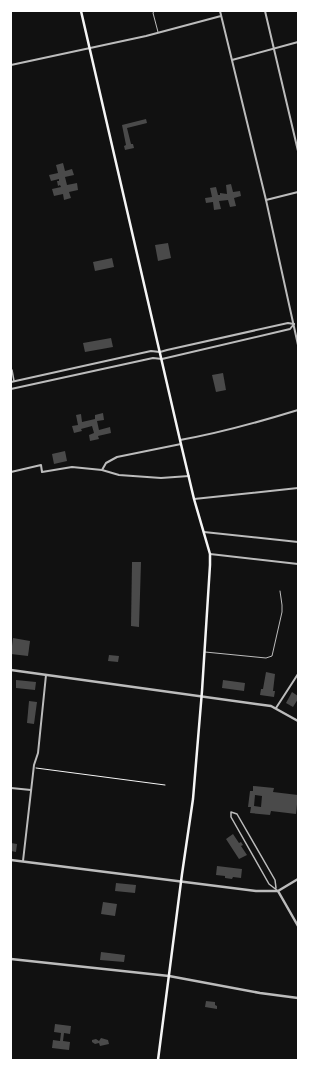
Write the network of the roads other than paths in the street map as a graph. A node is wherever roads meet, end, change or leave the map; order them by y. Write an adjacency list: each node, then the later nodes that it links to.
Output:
1 (81, 11): 8 (main road)
2 (154, 11): 6 (lane)
3 (220, 11): 5 (street)
4 (265, 11): 9 (street)
5 (221, 16): 6 (street); 10 (street)
6 (158, 32): 8 (street)
7 (298, 42): 9 (street)
8 (90, 48): 11 (street); 18 (main road)
9 (274, 49): 10 (street); 12 (street)
10 (232, 60): 14 (street)
11 (11, 65)
12 (298, 151)
13 (298, 192): 14 (street)
14 (266, 200): 15 (street)
15 (294, 324): 16 (street); 18 (street); 19 (street)
16 (297, 336): 17 (street)
17 (298, 344)
18 (160, 352): 19 (main road); 21 (street)
19 (162, 359): 23 (street); 25 (main road)
20 (12, 370): 21 (street)
21 (14, 381): 22 (street)
22 (11, 382)
23 (11, 389)
24 (298, 410): 25 (street)
25 (181, 442): 26 (street); 28 (main road)
26 (102, 470): 27 (street); 28 (street)
27 (11, 472)
28 (189, 476): 30 (main road)
29 (298, 488): 30 (street)
30 (194, 499): 31 (main road)
31 (204, 532): 32 (street); 33 (main road)
32 (298, 542)
33 (210, 554): 34 (street); 36 (main road)
34 (298, 564)
35 (280, 591): 36 (lane)
36 (205, 652): 40 (main road)
37 (11, 670): 38 (street)
38 (46, 674): 40 (street); 44 (street)
39 (298, 674): 41 (street)
40 (202, 696): 41 (street); 48 (main road)
41 (276, 708): 42 (street)
42 (298, 721)
43 (11, 788): 44 (street)
44 (31, 790): 46 (street)
45 (11, 860): 46 (street)
46 (23, 862): 48 (street)
47 (298, 879): 49 (street)
48 (181, 882): 49 (street); 52 (main road)
49 (277, 890): 49 (street); 50 (street)
50 (298, 926)
51 (11, 959): 52 (street)
52 (169, 976): 53 (street); 54 (main road)
53 (298, 998)
54 (158, 1060)

